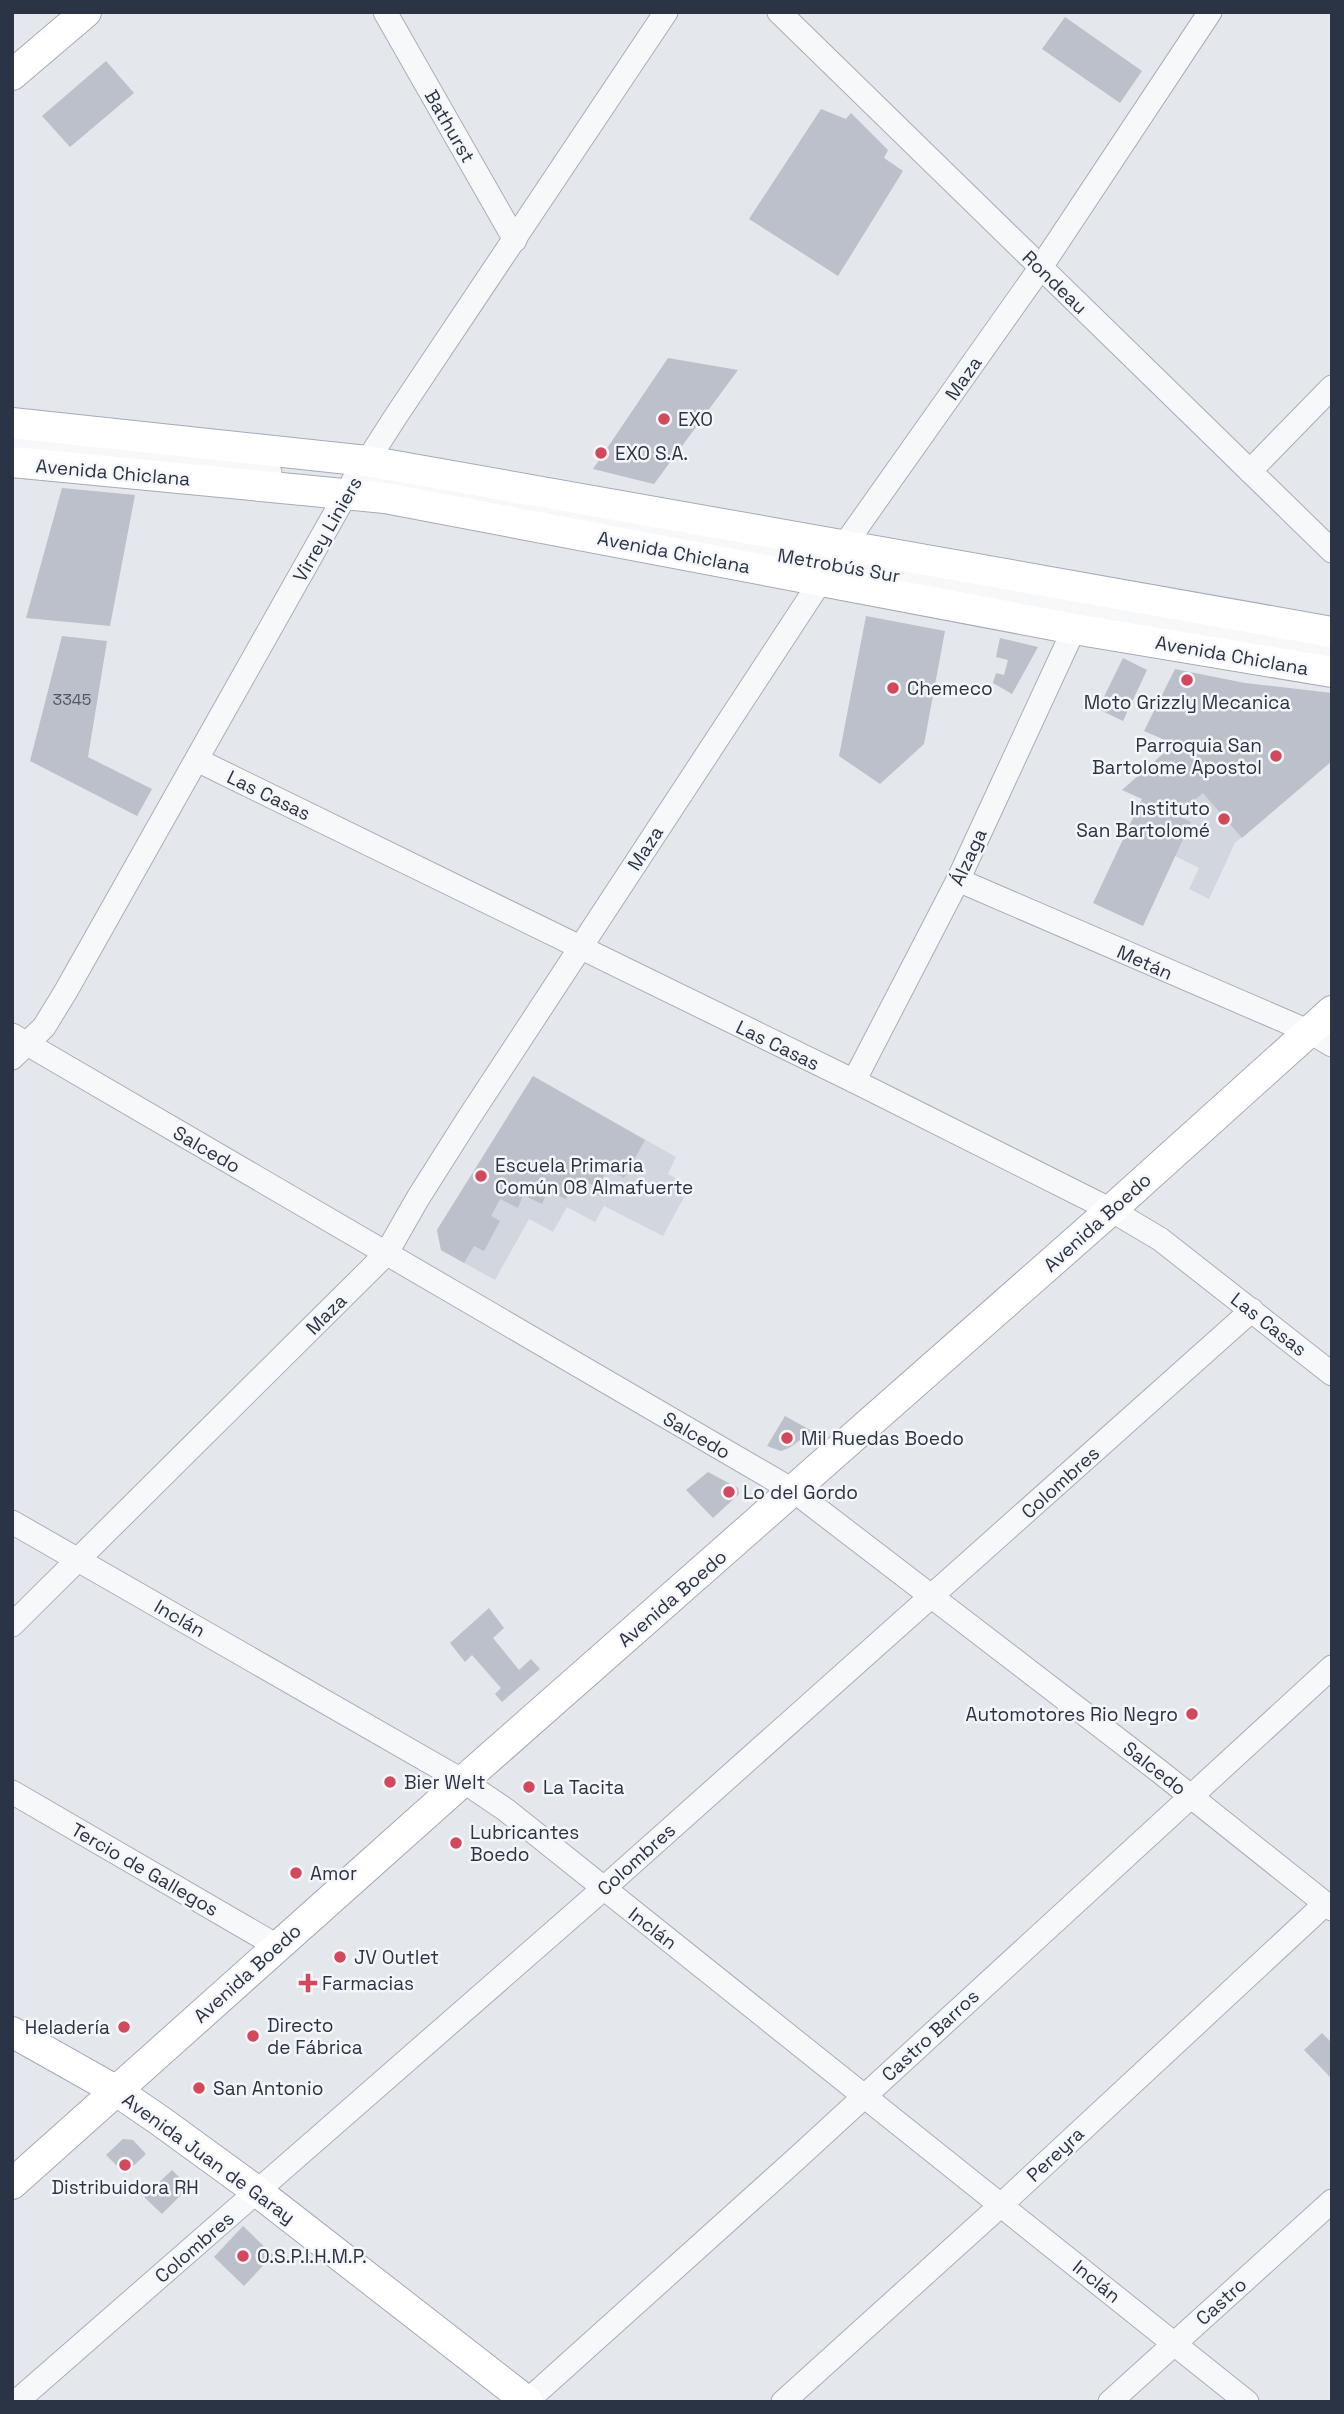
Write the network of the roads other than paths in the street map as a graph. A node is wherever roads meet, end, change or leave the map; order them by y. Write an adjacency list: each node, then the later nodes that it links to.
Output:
1 (86, 12): 6 (main road)
2 (385, 12): 7 (street, Bathurst)
3 (666, 12): 7 (street, Virrey Liniers)
4 (779, 12): 8 (street, Rondeau)
5 (1210, 12): 8 (street, Maza)
6 (12, 75)
7 (515, 240): 14 (street, Virrey Liniers)
8 (1041, 267): 13 (street, Rondeau); 16 (street, Maza)
9 (1332, 387): 13 (street)
10 (12, 423): 14 (main road, Avenida Chiclana)
11 (12, 445): 14 (street)
12 (12, 462): 14 (main road, Avenida Chiclana)
13 (1250, 471): 15 (street, Rondeau)
14 (356, 479): 16 (main road, Avenida Chiclana); 16 (main road, Avenida Chiclana); 21 (street, Virrey Liniers)
15 (1332, 551)
16 (832, 564): 17 (main road, Avenida Chiclana); 18 (main road, Avenida Chiclana); 19 (street, Metrobús Sur); 23 (street, Maza)
17 (1074, 629): 20 (main road, Avenida Chiclana); 22 (street, Álzaga)
18 (1332, 632)
19 (1332, 651)
20 (1332, 672)
21 (197, 760): 23 (street, Las Casas); 26 (street, Virrey Liniers)
22 (958, 880): 25 (street, Metán); 27 (street, Álzaga)
23 (579, 947): 27 (street, Las Casas); 29 (street, Maza)
24 (1332, 1011): 25 (main road, Avenida Boedo)
25 (1321, 1038): 28 (main road, Avenida Boedo)
26 (18, 1046): 29 (street, Salcedo)
27 (854, 1082): 28 (street, Las Casas)
28 (1111, 1210): 30 (street, Las Casas); 32 (main road, Avenida Boedo)
29 (386, 1254): 32 (street, Salcedo); 34 (street, Maza)
30 (1252, 1310): 31 (street, Las Casas); 35 (street, Colombres)
31 (1332, 1374)
32 (794, 1491): 35 (street, Salcedo); 38 (main road, Avenida Boedo)
33 (12, 1522): 34 (street, Inclán)
34 (79, 1560): 36 (street, Maza); 38 (street, Inclán)
35 (933, 1595): 40 (street, Salcedo); 41 (street, Colombres)
36 (12, 1625)
37 (1332, 1667): 40 (street, Castro Barros)
38 (463, 1781): 41 (street, Inclán); 43 (main road, Avenida Boedo)
39 (12, 1792): 43 (street, Tercio de Gallegos)
40 (1190, 1796): 42 (street, Salcedo); 46 (street, Castro Barros)
41 (603, 1889): 46 (street, Inclán); 48 (street, Colombres)
42 (1328, 1906): 50 (street, Pereyra)
43 (277, 1946): 45 (main road, Avenida Boedo)
44 (12, 2032): 45 (main road, Avenida Juan de Garay)
45 (114, 2090): 47 (main road, Avenida Boedo); 48 (main road, Avenida Juan de Garay)
46 (864, 2096): 50 (street, Inclán); 52 (street, Castro Barros)
47 (12, 2184)
48 (258, 2192): 52 (main road, Avenida Juan de Garay); 53 (street, Colombres)
49 (1332, 2201): 51 (street, Castro)
50 (1000, 2205): 51 (street, Inclán); 54 (street, Pereyra)
51 (1175, 2344): 55 (street, Castro); 56 (street, Inclán)
52 (527, 2401)
53 (16, 2402)
54 (783, 2402)
55 (1110, 2402)
56 (1247, 2402)

